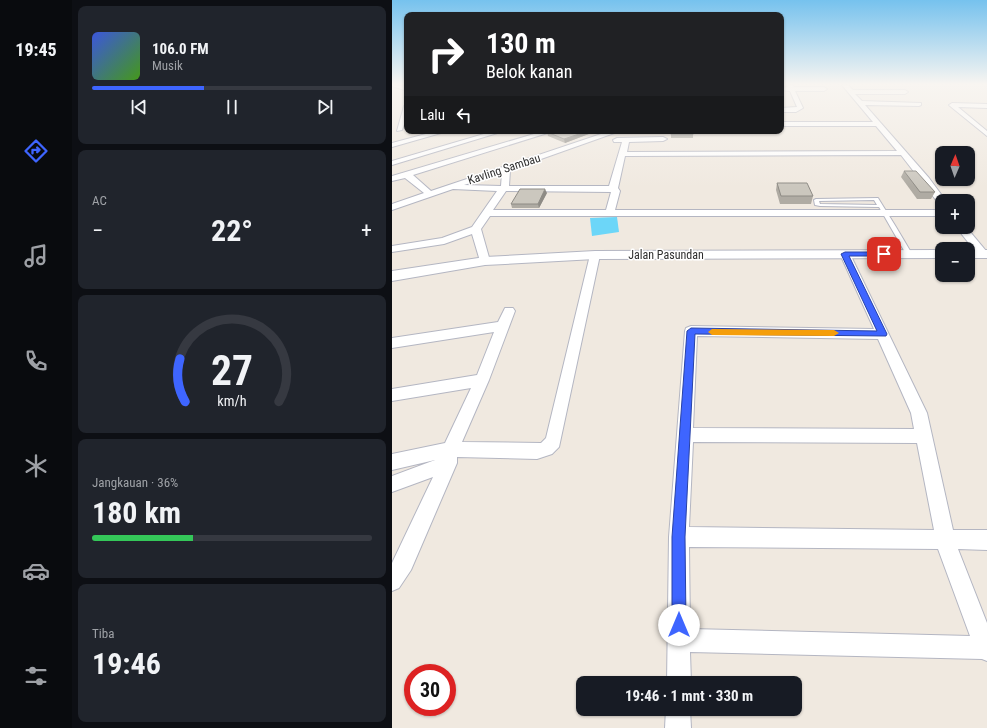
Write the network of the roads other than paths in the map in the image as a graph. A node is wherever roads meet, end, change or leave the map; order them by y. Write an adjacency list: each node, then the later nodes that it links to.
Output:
1 (400, 119): 9 (street)
2 (874, 119): 5 (street)
3 (968, 119): 7 (street)
4 (784, 120): 5 (street)
5 (877, 122): 6 (street); 23 (street)
6 (784, 124)
7 (975, 125): 8 (street); 15 (street)
8 (987, 125)
9 (395, 131): 17 (street)
10 (434, 134): 17 (street)
11 (445, 134): 20 (street)
12 (491, 134): 20 (street)
13 (546, 134): 21 (street)
14 (609, 134): 18 (street, Kavling Sambau)
15 (987, 134)
16 (663, 139): 19 (street)
17 (410, 140): 22 (street)
18 (594, 140): 19 (street); 24 (street, Kavling Sambau)
19 (626, 140): 25 (street)
20 (458, 144): 26 (street); 27 (street)
21 (528, 144): 24 (street); 26 (street)
22 (392, 145)
23 (903, 153): 25 (street); 35 (street)
24 (548, 154): 28 (street, Kavling Sambau)
25 (622, 154): 33 (street)
26 (475, 156): 29 (street)
27 (392, 163)
28 (506, 168): 31 (street, Kavling Sambau); 32 (street)
29 (407, 175): 30 (street); 34 (street)
30 (392, 179)
31 (446, 188): 32 (street); 34 (street, Kavling Sambau)
32 (503, 189): 33 (street); 40 (street)
33 (613, 189): 38 (street)
34 (430, 194): 36 (street, Kavling Sambau)
35 (936, 194)
36 (392, 207)
37 (884, 210): 37 (lane); 38 (street); 39 (street); 45 (lane)
38 (610, 212): 40 (street)
39 (935, 213)
40 (487, 214): 41 (street)
41 (476, 228): 43 (street); 49 (street)
42 (967, 234): 47 (street)
43 (392, 249)
44 (845, 254): 45 (street, Jalan Pasundan); 48 (street, Jalan Pasundan); 53 (street)
45 (909, 254): 46 (street, Jalan Pasundan)
46 (935, 254)
47 (985, 254)
48 (595, 255): 49 (street, Jalan Pasundan); 59 (street)
49 (486, 261): 50 (street, Jalan Pasundan)
50 (392, 276)
51 (509, 311): 52 (street)
52 (503, 326): 54 (street); 55 (street)
53 (883, 334): 57 (street); 58 (street)
54 (392, 343)
55 (482, 380): 56 (street); 59 (street)
56 (392, 395)
57 (685, 435): 58 (street); 62 (street)
58 (924, 436): 63 (street)
59 (449, 456): 60 (street); 61 (street); 65 (street)
60 (392, 462)
61 (392, 484)
62 (679, 537): 63 (street); 66 (street)
63 (946, 540): 64 (street); 67 (street)
64 (987, 540)
65 (392, 581)
66 (679, 640): 67 (street); 68 (street)
67 (987, 649)
68 (679, 676)
69 (678, 716): 70 (street)
70 (678, 728)

